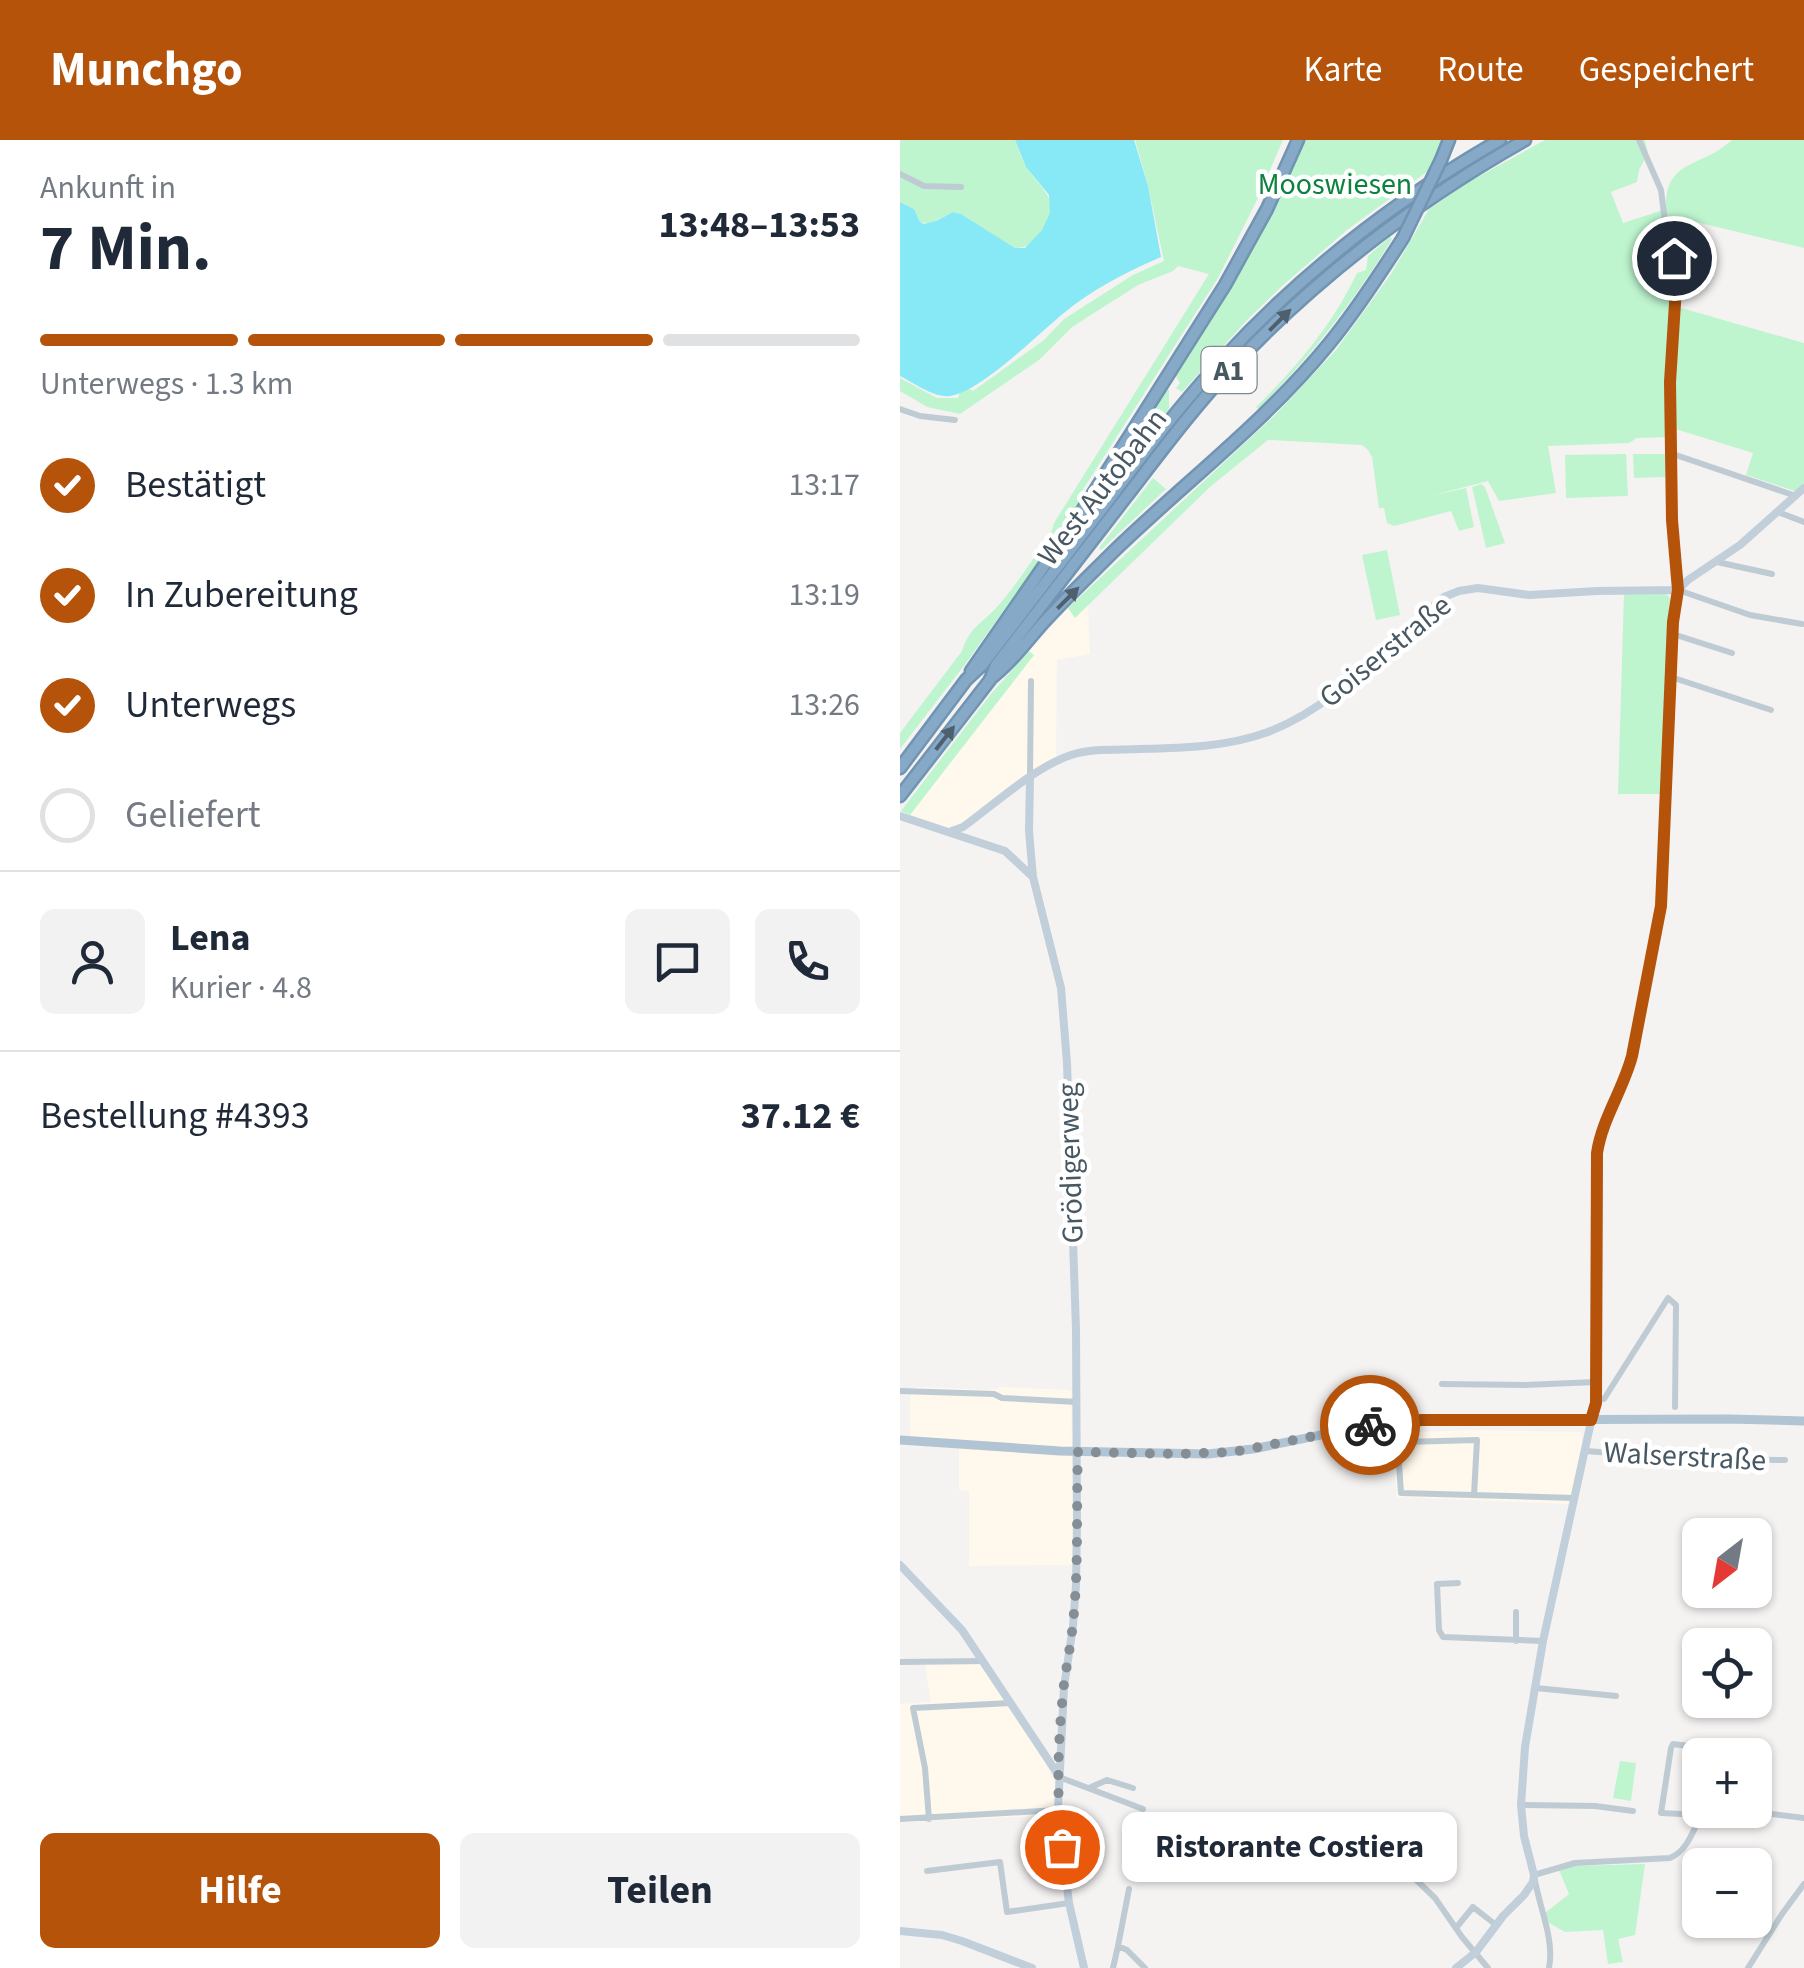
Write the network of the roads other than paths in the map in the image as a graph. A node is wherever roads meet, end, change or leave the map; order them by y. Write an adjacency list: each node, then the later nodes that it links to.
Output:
1 (1298, 140): 22 (highway)
2 (1449, 140): 23 (highway, one-way to 2, bridge)
3 (1500, 140): 22 (highway, West Autobahn / A1)
4 (1525, 140): 23 (highway, West Autobahn / A1, one-way to 4)
5 (1640, 140): 10 (street)
6 (900, 174): 7 (street)
7 (962, 187)
8 (900, 409): 9 (street)
9 (954, 420)
10 (1670, 454): 12 (street); 17 (street)
11 (1804, 488): 12 (street)
12 (1796, 496): 13 (street)
13 (1778, 512): 14 (street); 15 (street)
14 (1804, 522)
15 (1718, 562): 16 (street); 17 (street)
16 (1772, 574)
17 (1678, 590): 18 (street); 19 (street, Walserstraße); 27 (street, Goiserstraße)
18 (1802, 624)
19 (1673, 634): 20 (street); 21 (street, Walserstraße)
20 (1732, 654)
21 (1670, 676): 25 (street); 32 (street, Walserstraße)
22 (966, 680): 26 (highway, West Autobahn / A1)
23 (990, 680): 28 (highway, West Autobahn / A1, one-way to 23)
24 (1031, 681): 27 (street)
25 (1771, 710)
26 (900, 768)
27 (1030, 778): 30 (street, Goiserstraße); 31 (street, Grödigerweg)
28 (900, 796)
29 (900, 816): 30 (street)
30 (952, 832): 31 (street)
31 (1034, 877): 36 (street, Grödigerweg)
32 (1596, 1382): 33 (street); 35 (street, Walserstraße)
33 (1442, 1384)
34 (900, 1390): 36 (street)
35 (1596, 1400): 37 (street); 38 (street, Walserstraße)
36 (1077, 1402): 42 (street, Grödigerweg)
37 (1675, 1407)
38 (1591, 1420): 39 (main road); 41 (street, Walserstraße); 42 (main road)
39 (1804, 1421)
40 (900, 1440): 42 (main road)
41 (1586, 1451): 43 (street, Walserstraße); 45 (street, Walserstraße)
42 (1078, 1452): 57 (street, Grödigerweg)
43 (1785, 1460)
44 (1474, 1495): 44 (street); 45 (street)
45 (1575, 1498): 50 (street, Walserstraße)
46 (900, 1565): 51 (street)
47 (1458, 1583): 49 (street)
48 (1516, 1612): 49 (street)
49 (1516, 1641): 50 (street)
50 (1543, 1641): 53 (street, Walserstraße)
51 (983, 1661): 52 (street); 55 (street)
52 (900, 1662)
53 (1536, 1688): 54 (street); 60 (street, Walserstraße)
54 (1616, 1696)
55 (1011, 1704): 57 (street); 68 (street)
56 (1682, 1745): 65 (street)
57 (1059, 1777): 58 (street); 61 (street, Grödigerweg)
58 (1088, 1788): 59 (street); 62 (street)
59 (1132, 1788)
60 (1521, 1805): 63 (street); 72 (street, Walserstraße)
61 (1058, 1810): 68 (street); 75 (street, Grödigerweg)
62 (1143, 1810)
63 (1633, 1812)
64 (1772, 1814): 66 (street)
65 (1682, 1815)
66 (1804, 1818)
67 (900, 1819): 68 (street)
68 (929, 1819)
69 (1695, 1828): 72 (street)
70 (1369, 1850): 77 (street)
71 (927, 1870): 75 (street)
72 (1534, 1875): 76 (street); 87 (street)
73 (1804, 1884): 88 (street)
74 (1129, 1889): 79 (street)
75 (1069, 1903): 82 (street, Grödigerweg)
76 (1496, 1926): 77 (street); 80 (street)
77 (1456, 1928): 80 (street)
78 (900, 1931): 81 (street)
79 (1118, 1946): 83 (street); 84 (street)
80 (1476, 1952): 85 (street); 86 (street)
81 (1032, 1968)
82 (1084, 1968)
83 (1113, 1968)
84 (1146, 1968)
85 (1456, 1968)
86 (1488, 1968)
87 (1549, 1968)
88 (1748, 1968)

